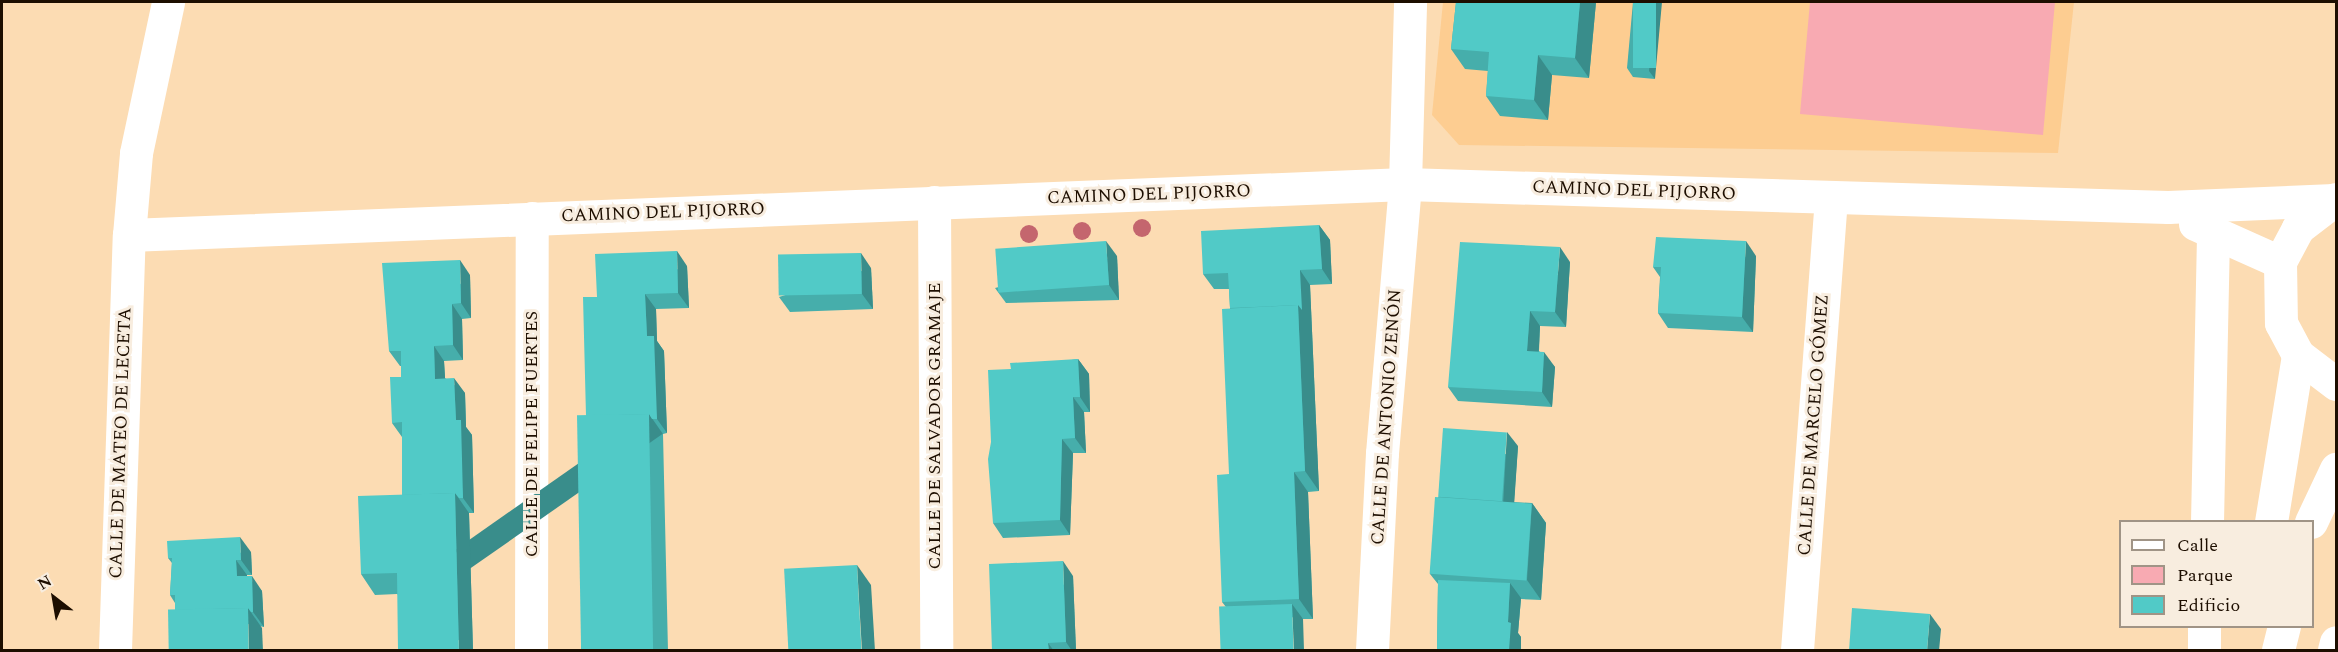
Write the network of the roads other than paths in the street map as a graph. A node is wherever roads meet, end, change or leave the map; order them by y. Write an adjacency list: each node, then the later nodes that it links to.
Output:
1 (168, 2): 10 (street, CALLE DE MATEO DE LECETA)
2 (1410, 2): 3 (street, CALLE DE ANTONIO ZENÓN)
3 (1405, 184): 4 (street, CAMINO DEL PIJORRO); 6 (street, CAMINO DEL PIJORRO); 25 (street, CALLE DE ANTONIO ZENÓN)
4 (1831, 199): 7 (street, CAMINO DEL PIJORRO); 26 (street, CALLE DE MARCELO GÓMEZ)
5 (2335, 200): 7 (street, CAMINO DEL PIJORRO); 11 (street)
6 (934, 202): 8 (street, CAMINO DEL PIJORRO); 24 (street, CALLE DE SALVADOR GRAMAJE)
7 (2168, 207): 9 (street, CAMINO DEL PIJORRO)
8 (532, 218): 10 (street, CAMINO DEL PIJORRO); 23 (street, CALLE DE FELIPE FUERTES)
9 (2213, 234): 11 (street, CAMINO DEL PIJORRO); 15 (street)
10 (129, 235): 22 (street, CALLE DE MATEO DE LECETA)
11 (2280, 262): 12 (street)
12 (2298, 355): 13 (street); 16 (street)
13 (2337, 384)
14 (2337, 469): 17 (street)
15 (2207, 520)
16 (2271, 520)
17 (2312, 520)
18 (2204, 628): 27 (street)
19 (2269, 628): 28 (street)
20 (2284, 628): 29 (street)
21 (2337, 642): 30 (street)
22 (115, 651)
23 (531, 651)
24 (936, 651)
25 (1372, 651)
26 (1797, 651)
27 (2204, 651)
28 (2268, 651)
29 (2278, 651)
30 (2334, 651)

